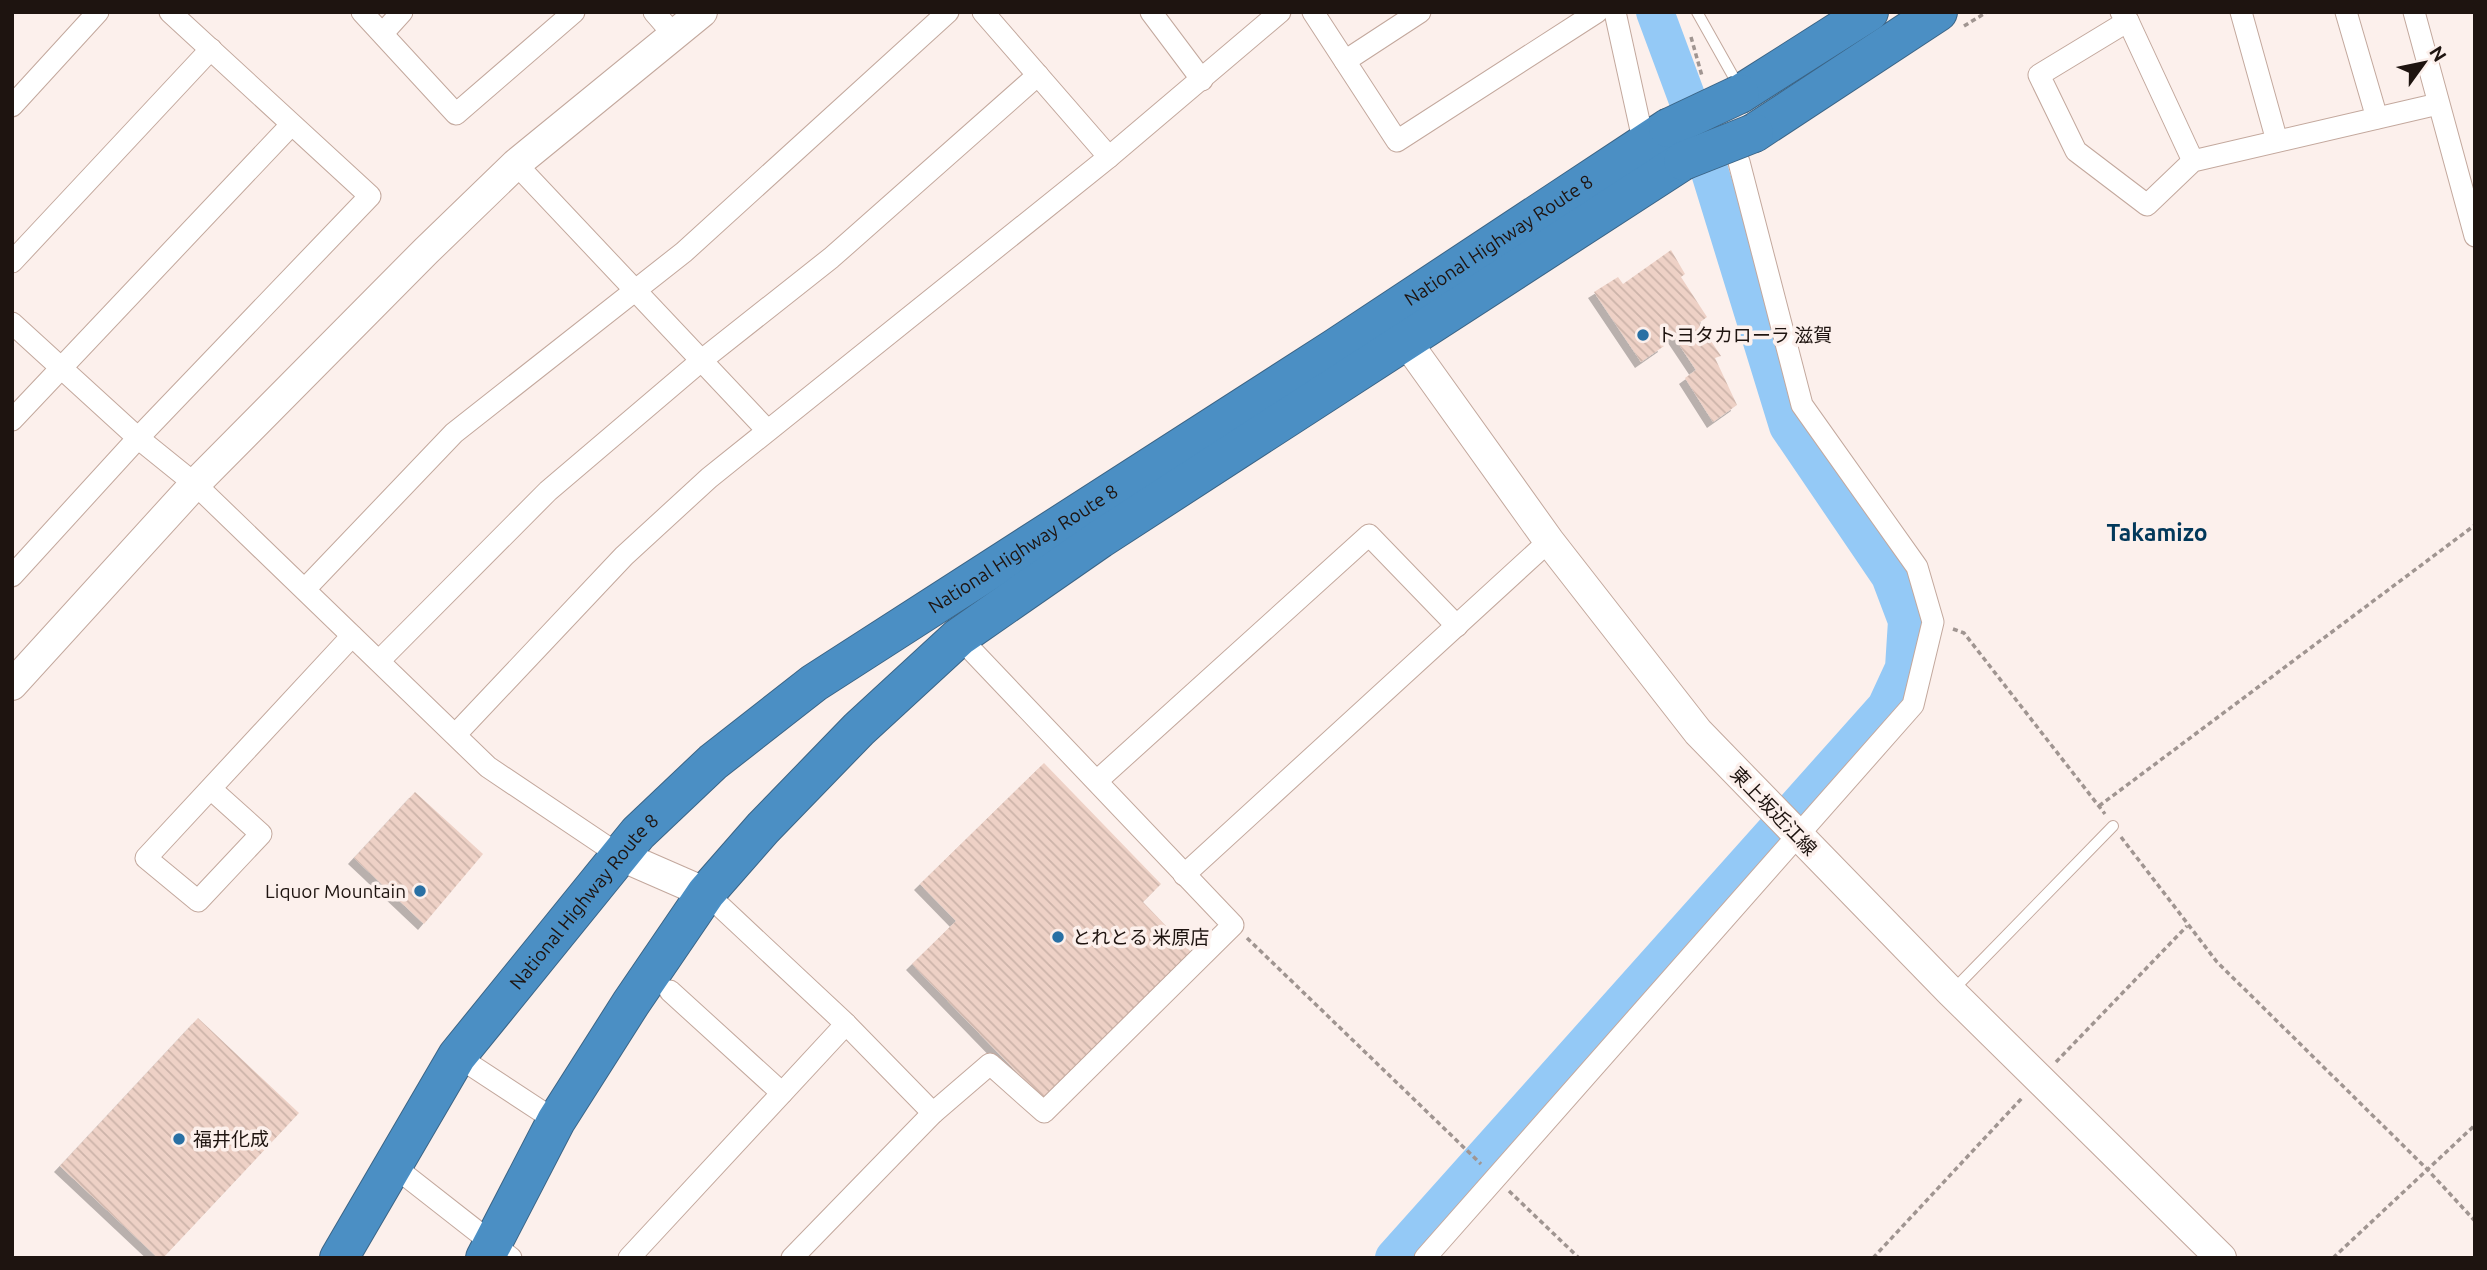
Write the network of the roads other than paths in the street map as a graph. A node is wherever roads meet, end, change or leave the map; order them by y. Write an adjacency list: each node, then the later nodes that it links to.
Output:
1 (98, 12): 31 (street)
2 (170, 12): 25 (street)
3 (362, 12): 23 (street)
4 (402, 12): 23 (street)
5 (574, 12): 23 (street)
6 (654, 12): 24 (street)
7 (702, 12): 24 (main road)
8 (948, 12): 42 (street)
9 (983, 12): 27 (street)
10 (1151, 12): 28 (street)
11 (1280, 12): 28 (street)
12 (1313, 12): 26 (street)
13 (1420, 12): 26 (street)
14 (1597, 12): 26 (street)
15 (1615, 12): 35 (street)
16 (1697, 12): 29 (lane)
17 (1869, 12): 29 (highway, National Highway Route 8)
18 (2241, 12): 34 (street)
19 (2346, 12): 32 (street)
20 (2414, 12): 30 (street)
21 (2124, 16): 38 (street); 38 (street)
22 (1916, 18): 36 (highway, National Highway Route 8)
23 (383, 33)
24 (674, 35): 39 (main road)
25 (211, 49): 33 (street); 41 (street)
26 (1345, 61)
27 (1038, 75): 37 (street); 45 (street)
28 (1202, 80): 37 (street)
29 (1736, 85): 35 (highway, National Highway Route 8, bridge)
30 (2438, 104): 32 (street); 40 (street)
31 (12, 106)
32 (2377, 118): 34 (street)
33 (291, 125): 46 (street); 49 (street)
34 (2277, 141): 38 (street)
35 (1665, 144): 36 (highway, National Highway Route 8, bridge); 44 (highway, National Highway Route 8)
36 (1746, 148): 62 (street)
37 (1109, 157): 48 (street)
38 (2193, 161)
39 (516, 164): 42 (street); 50 (main road)
40 (2475, 236)
41 (12, 262)
42 (635, 287): 45 (street); 53 (street)
43 (12, 323): 46 (street)
44 (1396, 329): 51 (main road, 東上坂近江線); 56 (highway, National Highway Route 8); 64 (highway, National Highway Route 8)
45 (702, 360): 48 (street); 57 (street)
46 (61, 366): 47 (street); 49 (street)
47 (12, 420)
48 (767, 430): 59 (street)
49 (138, 438): 50 (street); 52 (street)
50 (195, 484): 53 (street); 58 (main road)
51 (1549, 541): 54 (street); 62 (main road, 東上坂近江線)
52 (12, 576)
53 (306, 589): 55 (street)
54 (1457, 626): 60 (street); 65 (street)
55 (352, 636): 57 (street); 61 (street)
56 (960, 637): 60 (street); 66 (highway, National Highway Route 8)
57 (380, 660): 59 (street)
58 (12, 685)
59 (456, 734): 64 (street)
60 (1098, 780): 65 (street)
61 (211, 789): 61 (street)
62 (1788, 826): 68 (main road, 東上坂近江線); 79 (street)
63 (2113, 826): 68 (lane)
64 (619, 855): 66 (main road); 70 (highway, National Highway Route 8)
65 (1184, 875): 72 (street)
66 (706, 893): 69 (street); 73 (highway, National Highway Route 8)
67 (670, 991): 71 (street)
68 (1951, 992): 80 (main road, 東上坂近江線)
69 (846, 1024): 71 (street); 72 (street)
70 (457, 1056): 73 (street); 74 (highway, National Highway Route 8)
71 (782, 1093): 77 (street)
72 (933, 1113): 78 (street)
73 (556, 1121): 75 (highway, National Highway Route 8)
74 (391, 1164): 75 (street); 76 (highway, National Highway Route 8)
75 (496, 1253)
76 (339, 1258)
77 (629, 1258)
78 (792, 1258)
79 (1425, 1258)
80 (2221, 1258)

